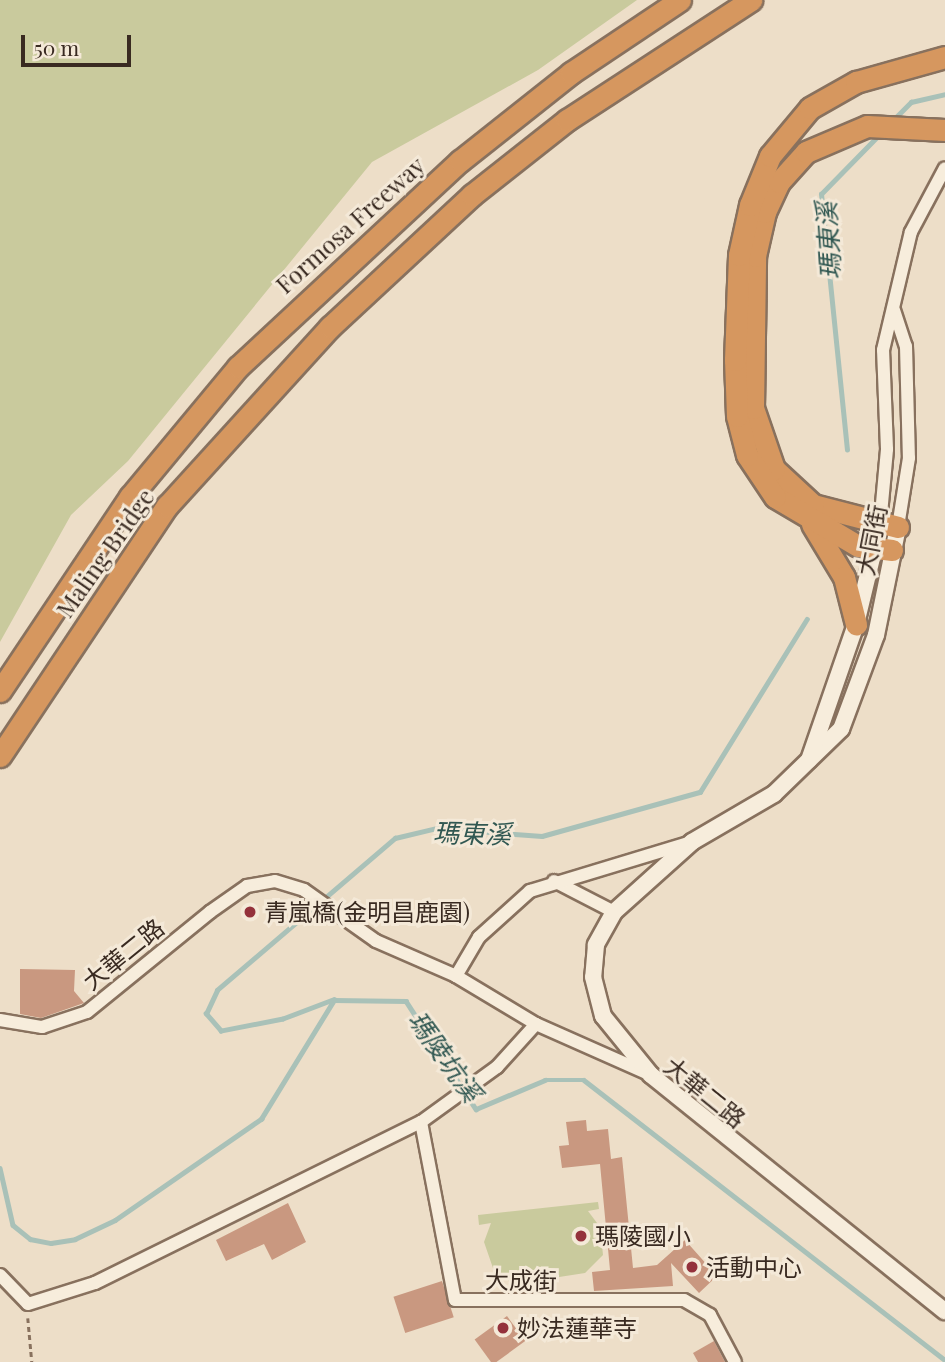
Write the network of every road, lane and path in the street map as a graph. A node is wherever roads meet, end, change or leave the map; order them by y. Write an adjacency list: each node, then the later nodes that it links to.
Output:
1 (680, 0): 9 (highway, Formosa Freeway)
2 (751, 0): 13 (highway, Maling Bridge)
3 (934, 60): 7 (highway)
4 (945, 130): 8 (highway)
5 (945, 168): 6 (street, 大同街)
6 (894, 308): 8 (street, 大同街); 8 (street, 大同街)
7 (807, 517): 10 (highway); 11 (highway)
8 (889, 526): 10 (street, 大同街)
9 (100, 537): 12 (highway, Maling Bridge)
10 (883, 550): 11 (street, 大同街); 14 (street, 大同街)
11 (856, 624): 14 (street, 大同街)
12 (0, 691)
13 (0, 756)
14 (808, 762): 15 (street, 大同街)
15 (692, 842): 16 (street); 17 (street, 大同街)
16 (554, 881): 17 (street); 18 (street)
17 (614, 912): 21 (street, 大同街)
18 (457, 976): 19 (street, 大華二路); 20 (street, 大華二路)
19 (0, 1020)
20 (536, 1024): 21 (street, 大華二路); 22 (street)
21 (651, 1075): 25 (street, 大華二路)
22 (421, 1122): 24 (street); 27 (street, 大成街)
23 (0, 1275): 24 (street)
24 (27, 1304): 26 (path)
25 (945, 1311)
26 (32, 1362)
27 (735, 1362)

